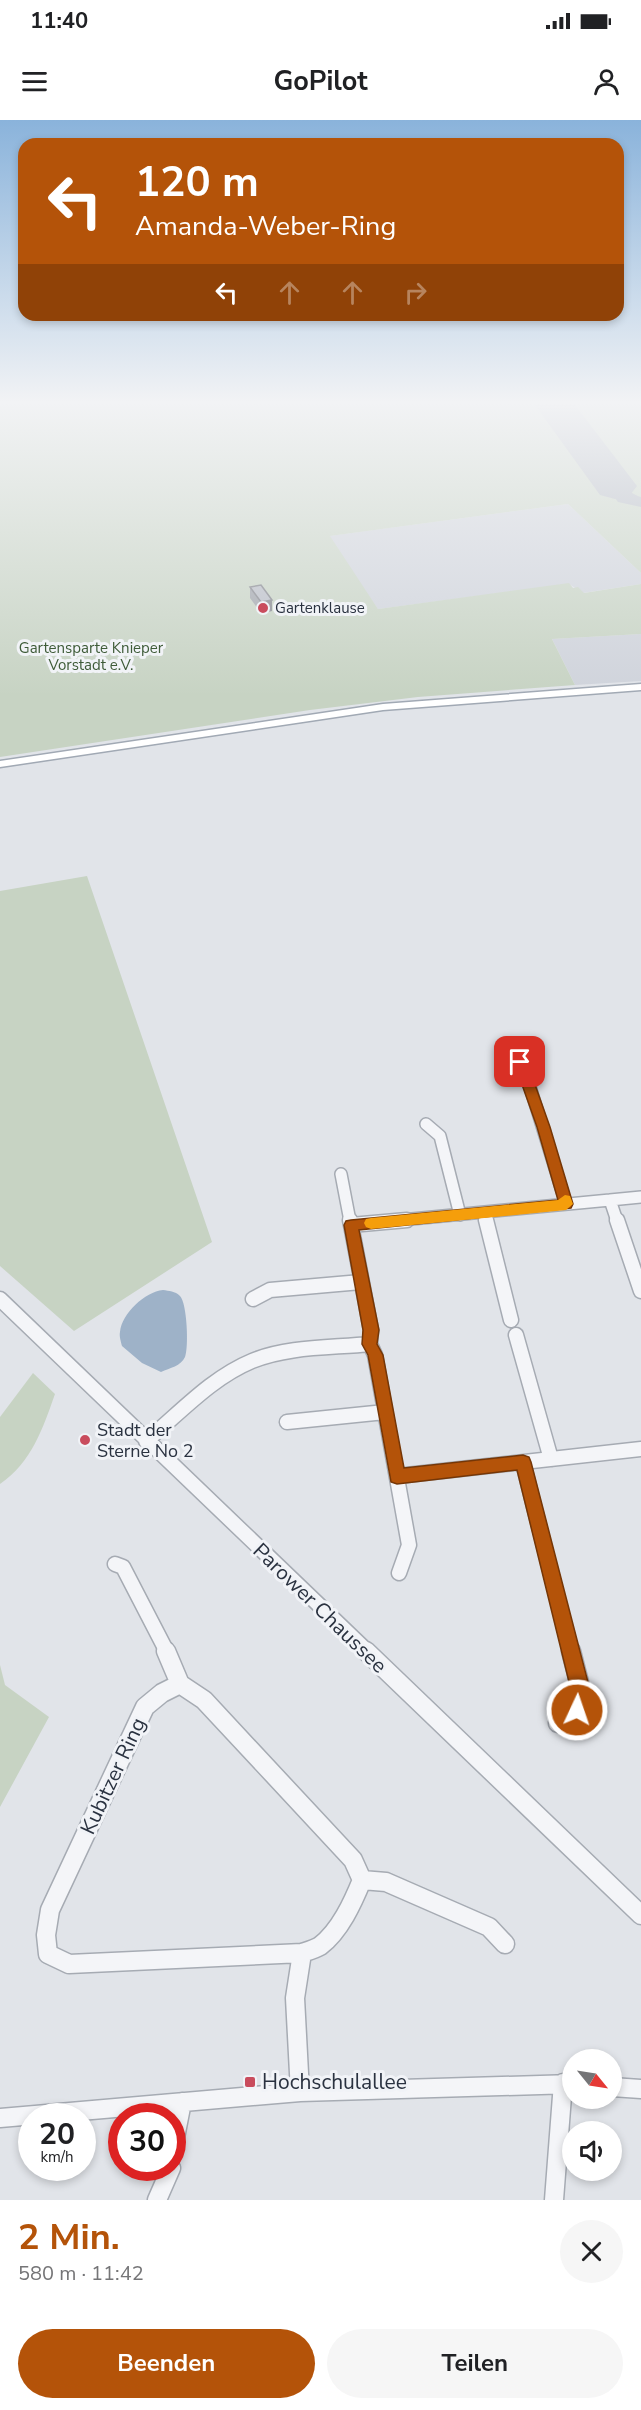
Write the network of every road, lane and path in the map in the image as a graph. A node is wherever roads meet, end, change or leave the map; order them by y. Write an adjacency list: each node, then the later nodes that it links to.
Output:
1 (641, 687): 2 (main road)
2 (0, 764)
3 (509, 1054): 8 (street)
4 (426, 1124): 10 (street)
5 (341, 1174): 11 (street)
6 (641, 1197): 7 (street)
7 (610, 1200): 8 (street); 13 (street)
8 (566, 1204): 9 (street)
9 (484, 1212): 10 (street); 16 (street)
10 (460, 1215): 11 (street)
11 (351, 1225): 12 (street)
12 (361, 1282): 15 (street); 18 (street)
13 (641, 1291)
14 (0, 1299): 21 (street, Parower Chaussee)
15 (253, 1299)
16 (511, 1320)
17 (516, 1335): 23 (street)
18 (370, 1344): 19 (street); 21 (street)
19 (385, 1412): 20 (street); 25 (street)
20 (287, 1422)
21 (146, 1441): 31 (street, Parower Chaussee)
22 (641, 1449): 23 (street)
23 (551, 1459): 24 (street)
24 (523, 1462): 25 (street); 29 (street)
25 (397, 1476): 27 (street)
26 (115, 1564): 28 (street)
27 (399, 1573)
28 (180, 1684): 30 (street); 33 (street, Kubitzer Ring)
29 (558, 1723)
30 (362, 1880): 32 (street); 33 (street, Kubitzer Ring)
31 (641, 1915)
32 (504, 1944)
33 (302, 1953): 37 (street)
34 (562, 2084): 37 (street)
35 (622, 2088): 36 (street)
36 (641, 2089)
37 (300, 2092): 38 (street)
38 (182, 2102): 40 (street)
39 (565, 2109): 43 (street)
40 (0, 2118)
41 (166, 2181): 42 (street)
42 (157, 2200)
43 (554, 2200)

